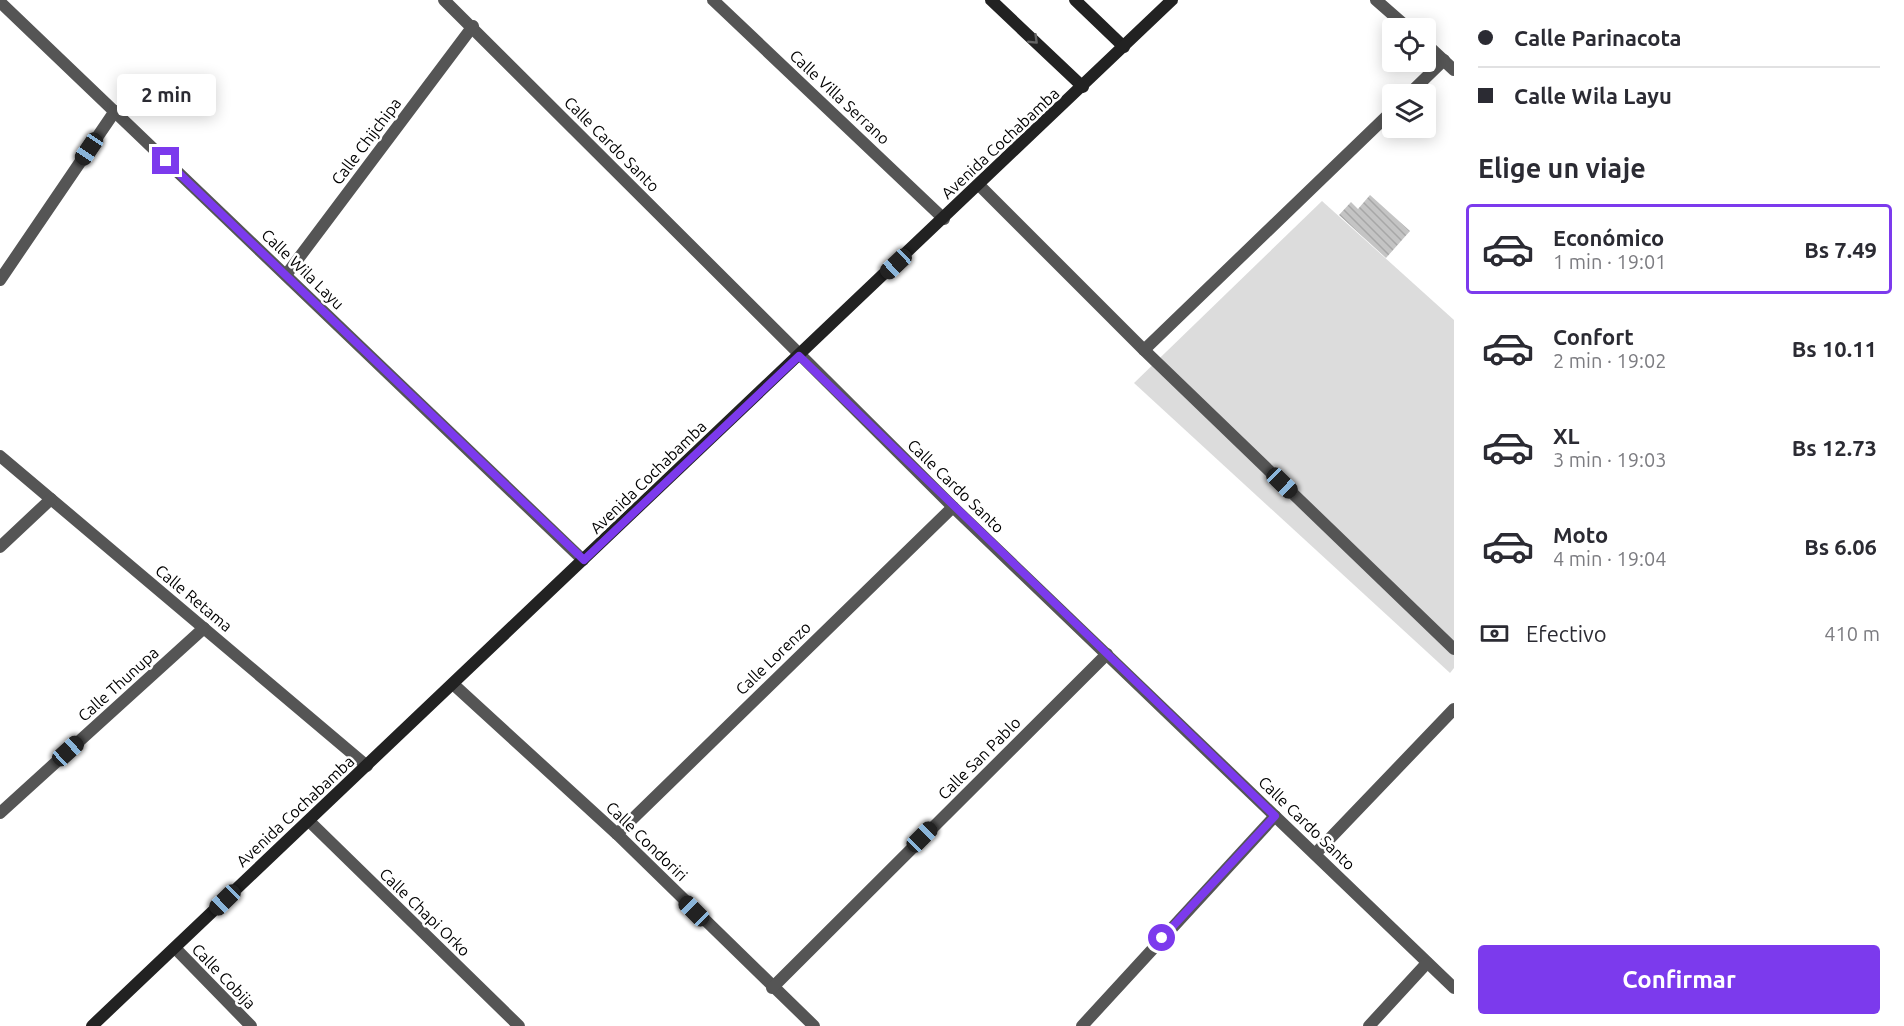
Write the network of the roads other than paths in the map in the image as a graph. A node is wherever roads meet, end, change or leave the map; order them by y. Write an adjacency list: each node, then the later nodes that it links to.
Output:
1 (444, 0): 9 (street, Calle Cardo Santo)
2 (713, 0): 19 (street, Calle Villa Serrano)
3 (991, 0): 15 (main road, one-way to 15)
4 (1075, 0): 10 (main road)
5 (1172, 0): 10 (main road, Avenida Cochabamba)
6 (1376, 0): 8 (street)
7 (0, 2): 16 (street, Calle Wila Layu)
8 (1397, 18)
9 (472, 26): 20 (street, Calle Chijchipa); 23 (street, Calle Cardo Santo)
10 (1124, 47): 15 (main road, Avenida Cochabamba)
11 (1436, 53): 12 (street)
12 (1444, 60): 13 (street); 14 (street)
13 (1454, 69)
14 (1419, 84)
15 (1083, 87): 18 (main road, Avenida Cochabamba)
16 (114, 111): 20 (street, Calle Wila Layu); 21 (street)
17 (1382, 121): 22 (street)
18 (979, 185): 19 (main road, Avenida Cochabamba); 22 (street)
19 (944, 219): 23 (main road, Avenida Cochabamba)
20 (286, 275): 28 (street, Calle Wila Layu)
21 (0, 280)
22 (1144, 350): 30 (street)
23 (799, 356): 26 (street, Calle Cardo Santo); 28 (main road, Avenida Cochabamba)
24 (0, 456): 25 (street, Calle Retama)
25 (51, 499): 27 (street); 29 (street, Calle Retama)
26 (953, 507): 31 (street, Calle Cardo Santo); 38 (street, Calle Lorenzo)
27 (0, 547)
28 (584, 560): 32 (main road, Avenida Cochabamba)
29 (204, 628): 34 (street, Calle Retama); 35 (street, Calle Thunupa)
30 (1454, 649)
31 (1107, 654): 36 (street, Calle Cardo Santo); 42 (street, Calle San Pablo)
32 (453, 684): 34 (main road, Avenida Cochabamba); 38 (street, Calle Condoriri)
33 (1454, 709): 39 (street)
34 (367, 766): 37 (main road, Avenida Cochabamba)
35 (0, 813)
36 (1275, 816): 39 (street, Calle Cardo Santo); 48 (street)
37 (309, 821): 40 (main road, Avenida Cochabamba); 46 (street, Calle Chapi Orko)
38 (617, 834): 42 (street, Calle Condoriri)
39 (1315, 854): 41 (street, Calle Cardo Santo)
40 (175, 948): 44 (main road, Avenida Cochabamba); 45 (street, Calle Cobija)
41 (1427, 963): 43 (street, Calle Cardo Santo); 49 (street)
42 (772, 988): 47 (street, Calle Condoriri)
43 (1454, 988)
44 (92, 1026)
45 (251, 1026)
46 (519, 1026)
47 (814, 1026)
48 (1082, 1026)
49 (1369, 1026)

